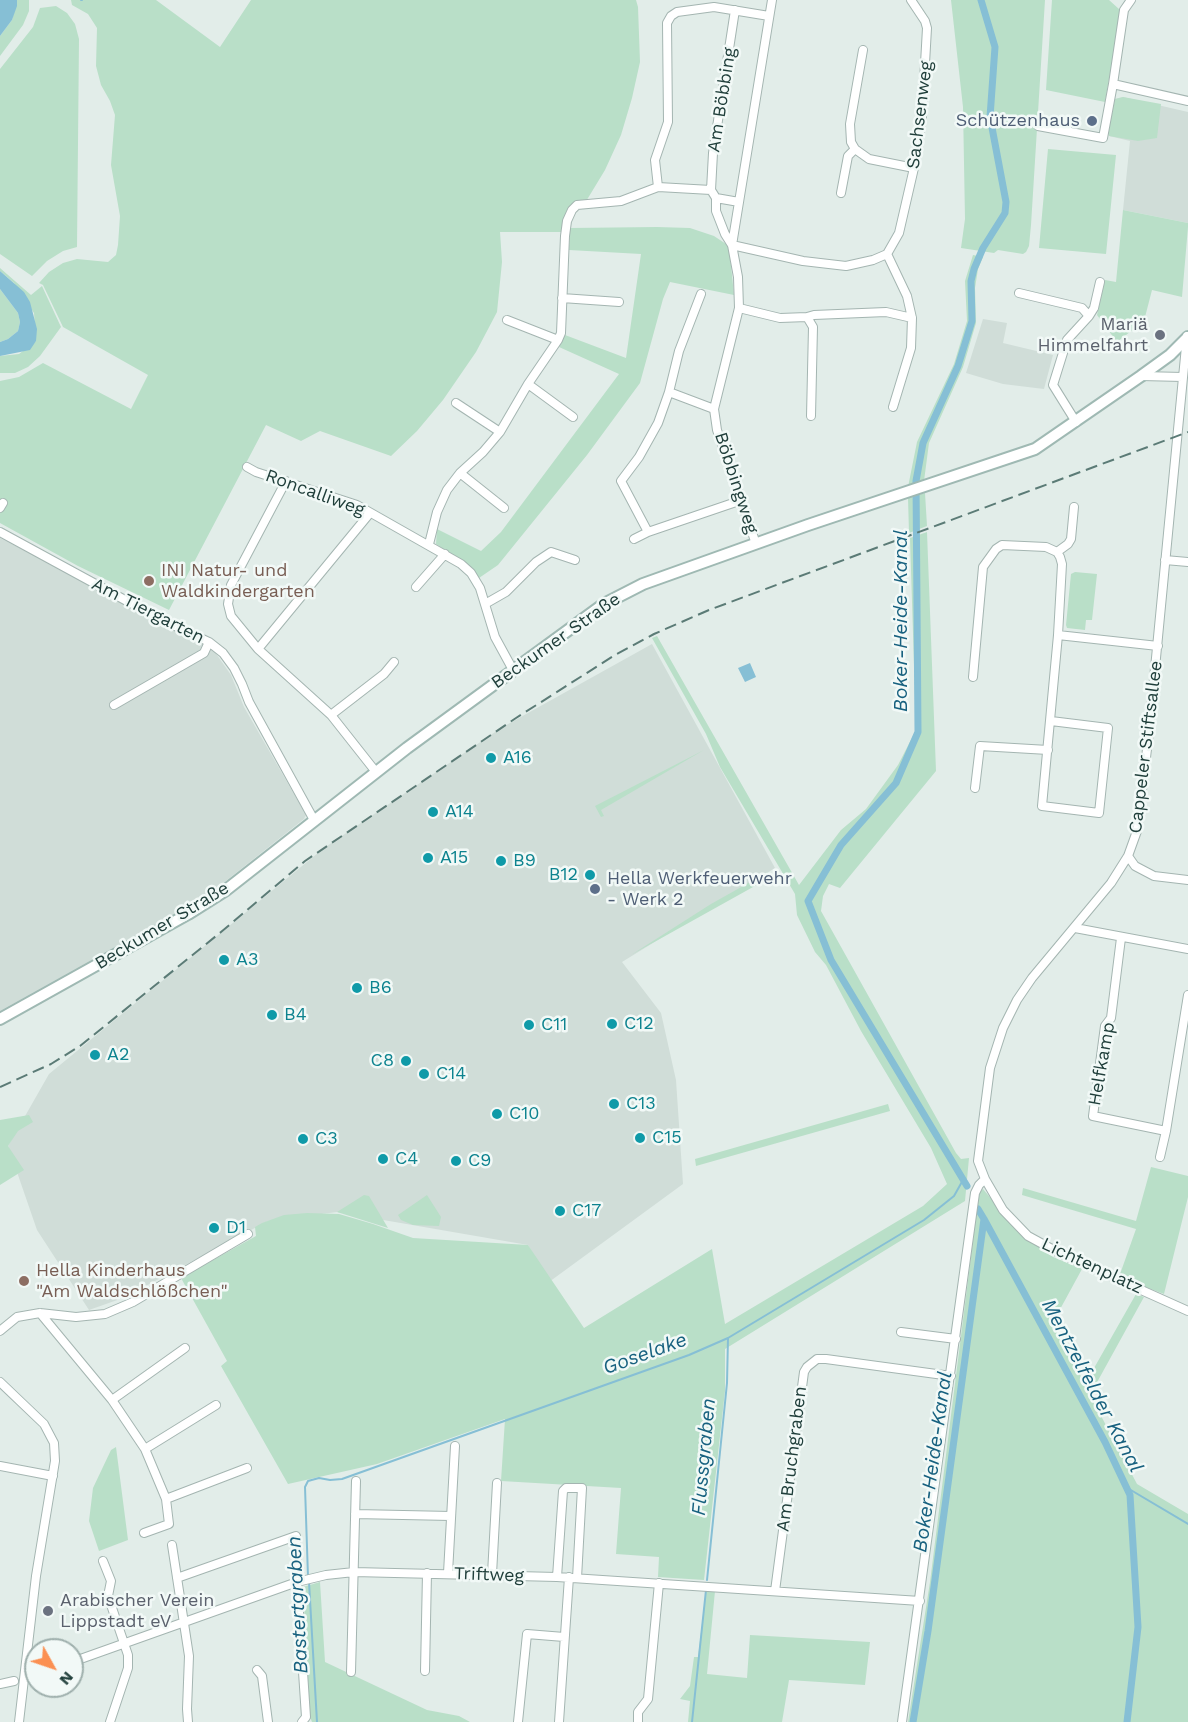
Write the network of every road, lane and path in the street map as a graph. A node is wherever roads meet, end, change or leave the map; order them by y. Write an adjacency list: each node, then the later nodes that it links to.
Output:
1 (772, 0): 5 (street, Böbbingweg)
2 (911, 0): 11 (street, Sachsenweg)
3 (1131, 0): 7 (street)
4 (735, 10): 5 (street); 12 (street); 13 (street, Am Böbbing)
5 (769, 16): 16 (street, Böbbingweg)
6 (863, 50): 10 (street)
7 (1113, 84): 8 (street); 9 (street)
8 (1188, 101)
9 (1038, 126)
10 (855, 149): 11 (street); 14 (street)
11 (914, 168): 18 (street, Sachsenweg)
12 (658, 187): 13 (street); 22 (street)
13 (711, 190): 15 (street)
14 (841, 193)
15 (716, 198): 16 (street); 17 (street, Böbbingweg)
16 (739, 202): 17 (street, Böbbingweg)
17 (732, 245): 18 (street); 24 (street, Böbbingweg)
18 (887, 254): 27 (street)
19 (1100, 282): 25 (street)
20 (1019, 293): 25 (street)
21 (701, 294): 34 (street)
22 (562, 298): 23 (street); 30 (street)
23 (619, 302)
24 (739, 308): 26 (street); 37 (street, Böbbingweg)
25 (1089, 316): 40 (street)
26 (807, 317): 27 (street); 38 (street)
27 (912, 318): 36 (street)
28 (507, 320): 30 (street)
29 (1188, 336): 31 (main road, Beckumer Straße); 32 (street, Cappeler Stiftsallee)
30 (558, 340): 33 (street)
31 (1141, 376): 32 (street); 40 (main road, Beckumer Straße)
32 (1183, 377): 57 (street, Cappeler Stiftsallee)
33 (528, 384): 39 (street); 41 (street)
34 (669, 392): 37 (street); 50 (street)
35 (456, 403): 41 (street)
36 (893, 407)
37 (714, 409): 45 (street, Böbbingweg)
38 (811, 416)
39 (573, 417)
40 (1076, 422): 53 (main road, Beckumer Straße)
41 (500, 432): 43 (street)
42 (247, 467): 44 (street, Roncalliweg)
43 (460, 473): 47 (street); 52 (street)
44 (286, 481): 48 (street, Roncalliweg); 64 (street)
45 (742, 500): 50 (street); 53 (street, Böbbingweg)
46 (1074, 507): 54 (street)
47 (504, 508)
48 (370, 513): 52 (street, Roncalliweg); 64 (street)
49 (0, 532): 62 (street, Am Tiergarten)
50 (648, 532): 51 (street)
51 (634, 538)
52 (429, 544): 55 (street, Roncalliweg)
53 (756, 544): 66 (main road, Beckumer Straße)
54 (1057, 552): 61 (street); 67 (street)
55 (445, 554): 59 (street); 60 (street, Roncalliweg)
56 (575, 560): 60 (street)
57 (1165, 560): 58 (street); 63 (street, Cappeler Stiftsallee)
58 (1188, 562)
59 (416, 587)
60 (484, 604): 66 (street, Roncalliweg)
61 (1058, 635): 63 (street); 70 (street)
62 (209, 642): 68 (street); 74 (street, Am Tiergarten)
63 (1158, 646): 75 (street, Cappeler Stiftsallee)
64 (258, 649): 69 (street)
65 (394, 662): 69 (street)
66 (513, 670): 72 (main road, Beckumer Straße)
67 (973, 677)
68 (114, 705)
69 (331, 715): 72 (street)
70 (1051, 721): 71 (street); 71 (street)
71 (1048, 750): 73 (street)
72 (376, 772): 74 (main road, Beckumer Straße)
73 (975, 788)
74 (314, 820): 81 (main road, Beckumer Straße)
75 (1128, 856): 76 (street); 77 (street, Cappeler Stiftsallee)
76 (1188, 880)
77 (1075, 928): 78 (street); 84 (street, Cappeler Stiftsallee)
78 (1121, 938): 79 (street); 82 (street, Helfkamp)
79 (1188, 949)
80 (1188, 995): 82 (street)
81 (0, 1019)
82 (1166, 1131): 83 (street)
83 (1160, 1157)
84 (985, 1179): 86 (street, Lichtenplatz); 90 (street)
85 (248, 1234): 87 (street)
86 (1188, 1311)
87 (40, 1313): 88 (street); 94 (street)
88 (0, 1331)
89 (902, 1332): 90 (street)
90 (956, 1339): 92 (street)
91 (185, 1348): 94 (street)
92 (951, 1376): 118 (street, Am Bruchgraben); 119 (street)
93 (0, 1382): 100 (street)
94 (112, 1400): 97 (street)
95 (216, 1405): 97 (street)
96 (455, 1446): 105 (street)
97 (145, 1449): 103 (street)
98 (0, 1466): 100 (street)
99 (247, 1468): 103 (street)
100 (53, 1476): 122 (street)
101 (356, 1481): 104 (street)
102 (497, 1483): 112 (street)
103 (166, 1499): 106 (street)
104 (355, 1514): 105 (street); 109 (street)
105 (451, 1516): 111 (street)
106 (144, 1533)
107 (172, 1545): 114 (street)
108 (103, 1561): 123 (street)
109 (354, 1572): 110 (street, Triftweg); 116 (street, Triftweg); 127 (street)
110 (428, 1573): 111 (street, Triftweg); 126 (street)
111 (448, 1573): 112 (street, Triftweg)
112 (492, 1574): 113 (street, Triftweg)
113 (557, 1577): 115 (street, Triftweg); 115 (street)
114 (177, 1578): 116 (street); 120 (street)
115 (573, 1578): 117 (street, Triftweg); 121 (street)
116 (297, 1582): 120 (street, Triftweg); 135 (street)
117 (659, 1583): 118 (street, Triftweg); 138 (street)
118 (775, 1591): 119 (street, Triftweg)
119 (920, 1601): 139 (street)
120 (184, 1623): 123 (street, Triftweg); 133 (street)
121 (564, 1637): 136 (street); 137 (street)
122 (29, 1638)
123 (124, 1644): 124 (street, Triftweg); 132 (street)
124 (84, 1658)
125 (257, 1670): 134 (street)
126 (425, 1671)
127 (351, 1672)
128 (14, 1681): 129 (street)
129 (0, 1684)
130 (24, 1684): 131 (street)
131 (19, 1722)
132 (110, 1722)
133 (189, 1722)
134 (268, 1722)
135 (302, 1722)
136 (518, 1722)
137 (558, 1722)
138 (638, 1722)
139 (902, 1722)

